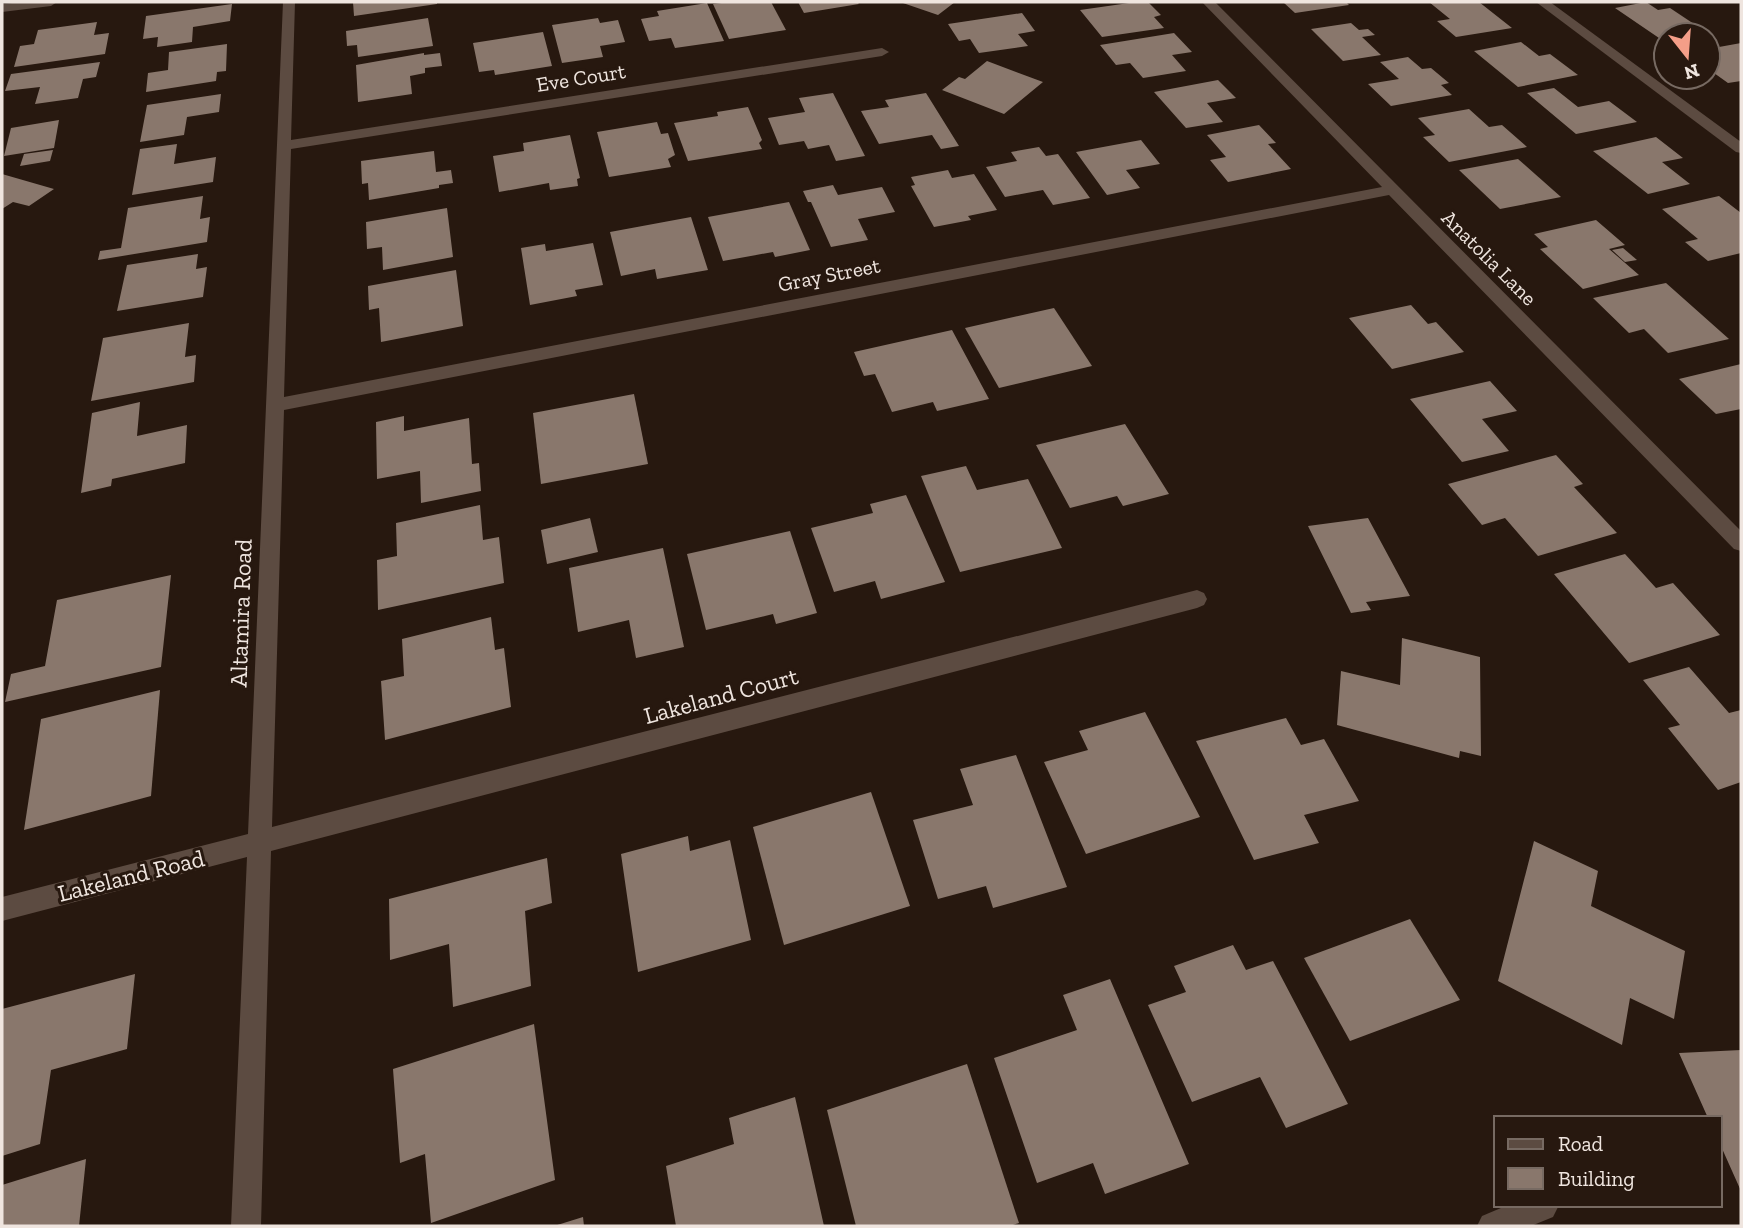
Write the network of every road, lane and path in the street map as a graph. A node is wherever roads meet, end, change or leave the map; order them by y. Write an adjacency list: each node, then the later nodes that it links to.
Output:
1 (51, 2): 5 (street)
2 (289, 2): 7 (street, Altamira Road)
3 (1208, 2): 9 (street, Anatolia Lane)
4 (1542, 2): 8 (street)
5 (2, 8)
6 (882, 52): 7 (street, Eve Court)
7 (286, 145): 10 (street, Altamira Road)
8 (1741, 149)
9 (1392, 190): 10 (street, Gray Street); 11 (street, Anatolia Lane)
10 (275, 404): 13 (street, Altamira Road)
11 (1741, 543)
12 (1196, 599): 13 (street, Lakeland Court)
13 (259, 843): 14 (street, Lakeland Road); 16 (street, Altamira Road)
14 (2, 909)
15 (1543, 1207): 17 (street)
16 (246, 1226)
17 (1492, 1226)

